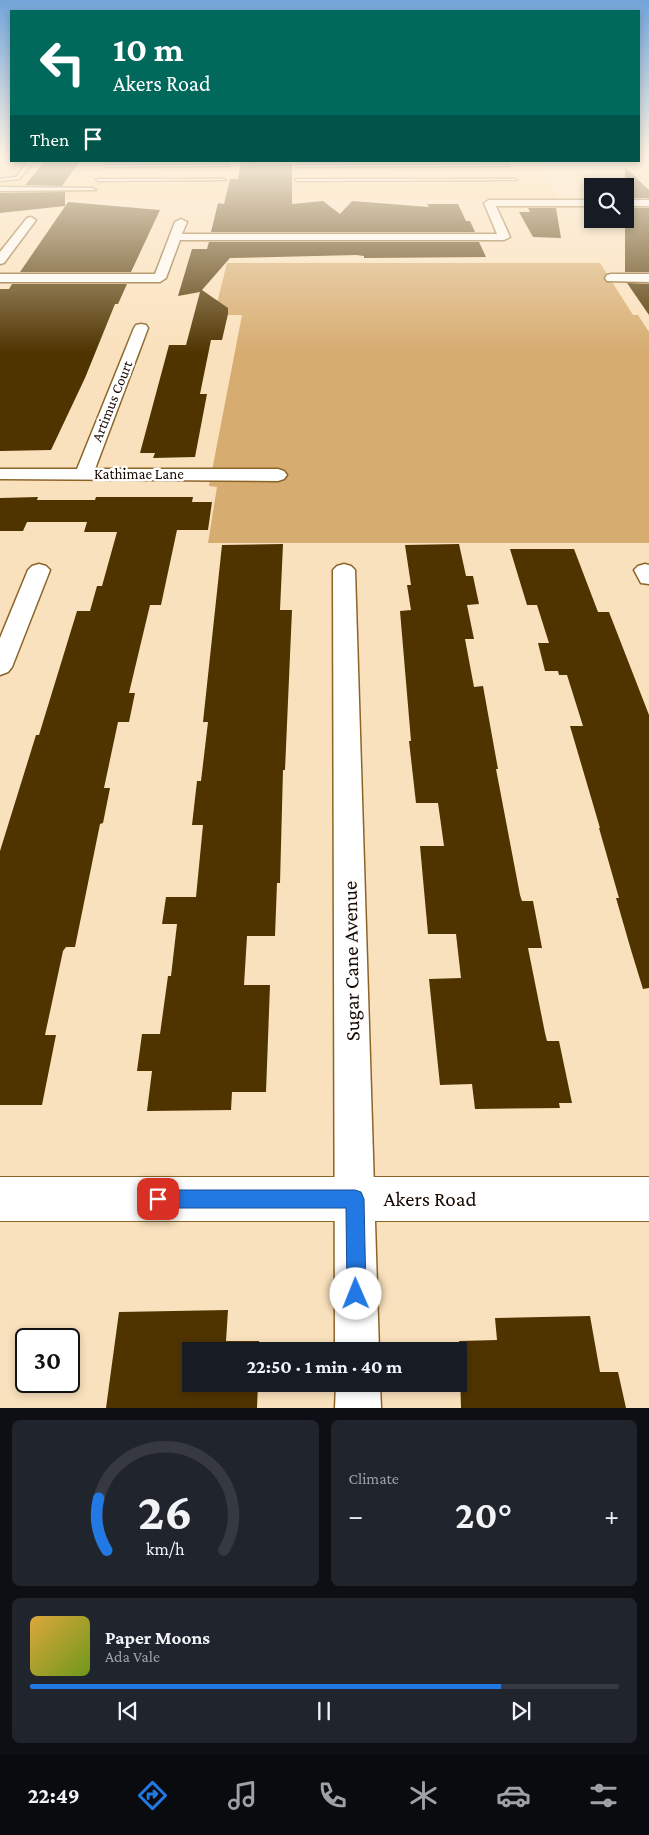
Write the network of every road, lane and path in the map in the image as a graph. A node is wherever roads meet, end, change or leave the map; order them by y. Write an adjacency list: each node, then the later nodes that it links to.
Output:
1 (30, 222): 5 (street)
2 (181, 222): 4 (street)
3 (497, 222): 4 (street)
4 (176, 237): 6 (street)
5 (0, 260)
6 (0, 278)
7 (611, 278): 8 (street)
8 (649, 278)
9 (141, 328): 11 (street, Artimus Court)
10 (0, 474): 11 (street, Kathimae Lane)
11 (84, 474): 12 (street, Kathimae Lane)
12 (278, 475)
13 (39, 570): 15 (street)
14 (344, 570): 17 (street, Sugar Cane Avenue)
15 (0, 667)
16 (0, 1199): 17 (street, Akers Road)
17 (355, 1199): 18 (street, Akers Road); 19 (street, Sugar Cane Avenue)
18 (649, 1199)
19 (357, 1342)
20 (358, 1392): 21 (street)
21 (358, 1408)

